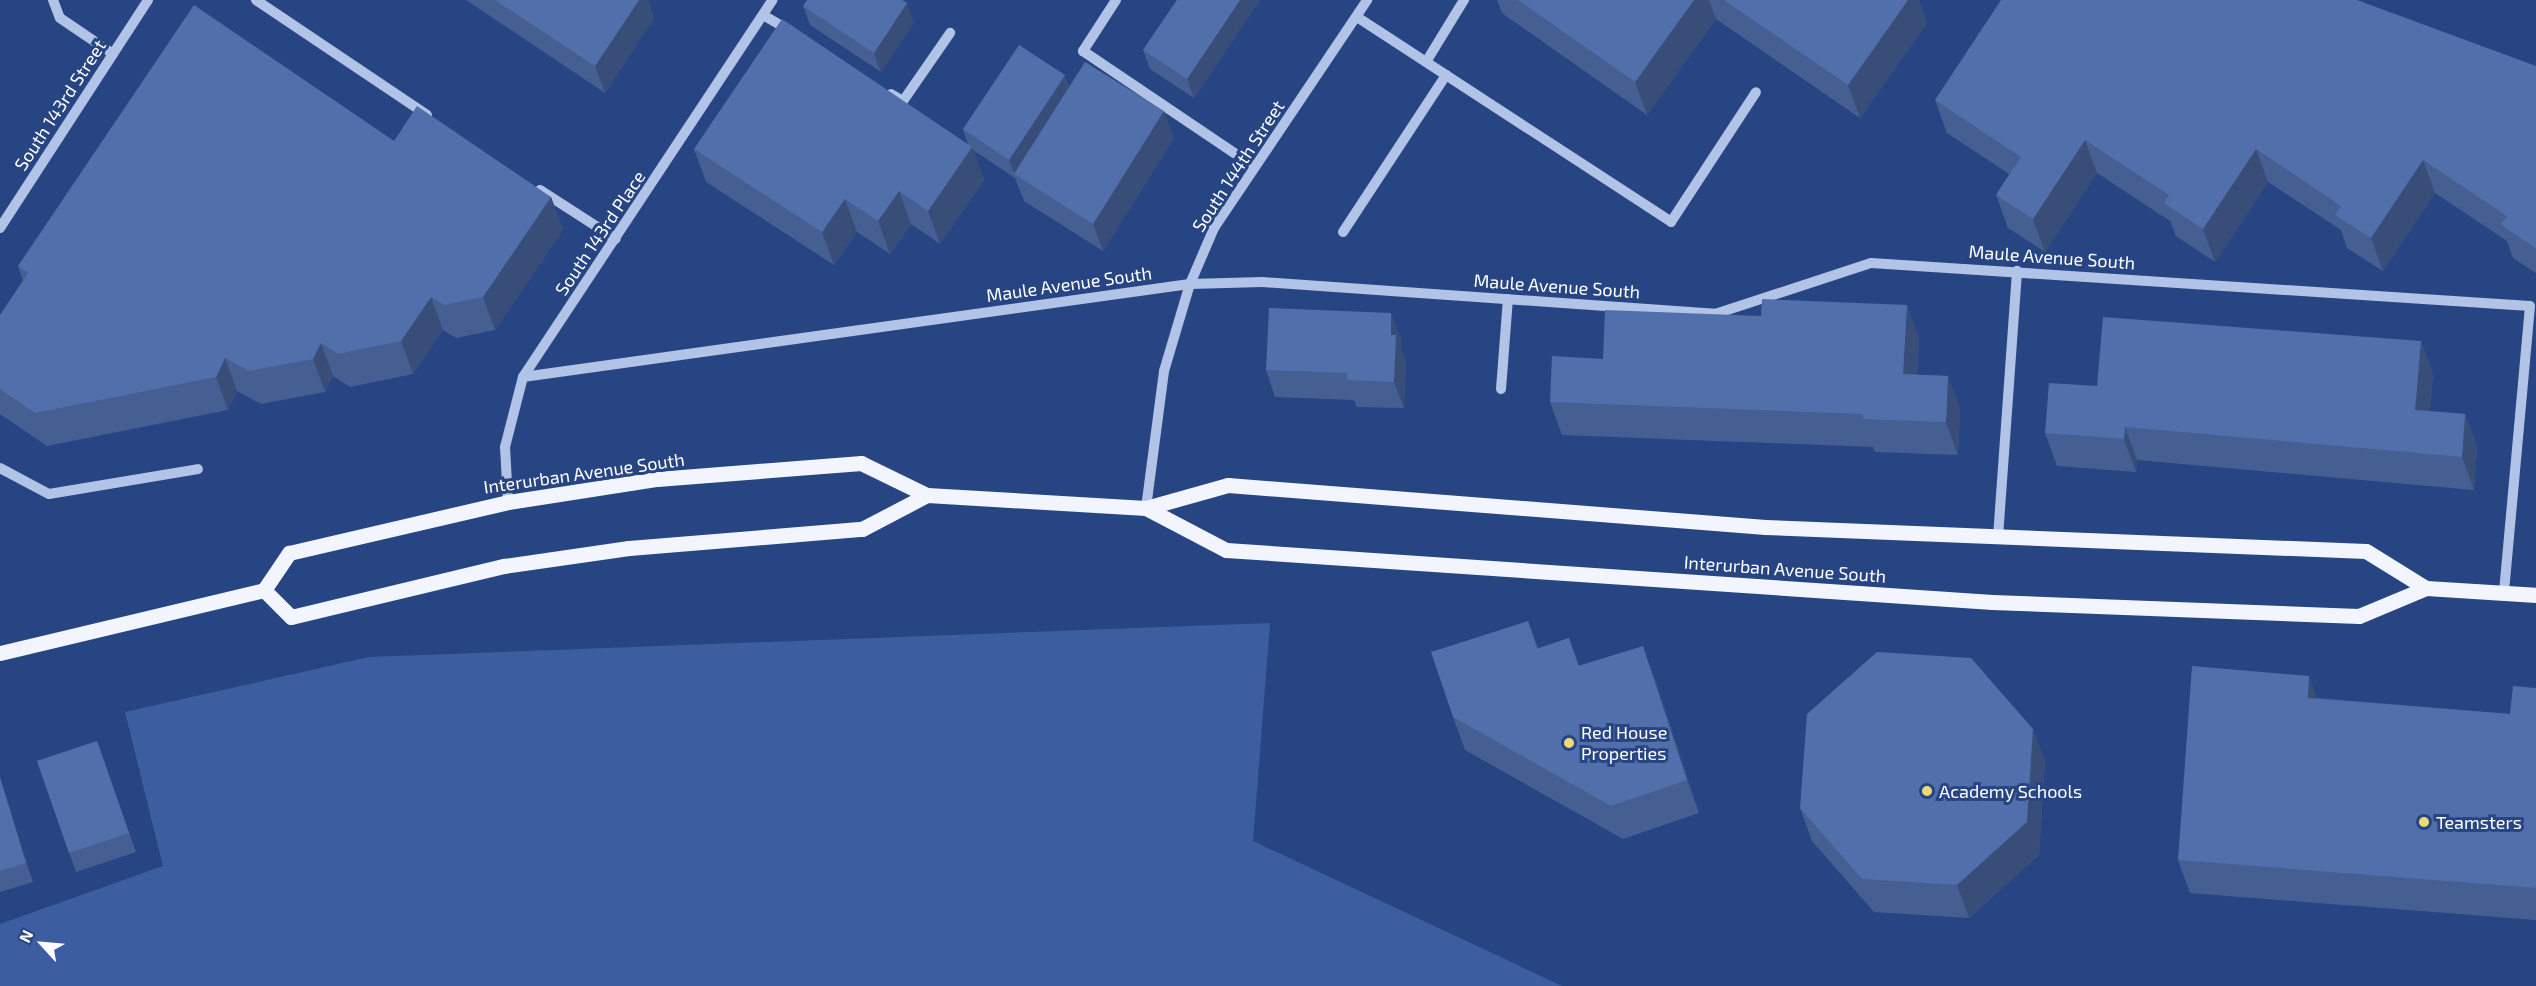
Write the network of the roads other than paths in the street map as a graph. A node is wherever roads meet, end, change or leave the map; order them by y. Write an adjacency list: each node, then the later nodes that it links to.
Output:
1 (53, 0): 12 (street)
2 (148, 0): 12 (street, South 143rd Street)
3 (256, 0): 17 (street)
4 (773, 0): 8 (street, South 143rd Place)
5 (1116, 0): 18 (street)
6 (1367, 0): 9 (street, South 144th Street)
7 (1464, 0): 13 (street)
8 (764, 15): 11 (street); 22 (street, South 143rd Place)
9 (1356, 17): 13 (street); 18 (street, South 144th Street)
10 (950, 33): 15 (street)
11 (803, 39)
12 (113, 54): 20 (street, South 143rd Street)
13 (1425, 62): 14 (street)
14 (1446, 75): 16 (street); 21 (street)
15 (883, 89)
16 (1756, 92)
17 (442, 124)
18 (1254, 167): 24 (street, South 144th Street)
19 (530, 183): 22 (street)
20 (0, 228)
21 (1343, 232)
22 (616, 238): 27 (street, South 143rd Place)
23 (2017, 271): 25 (street, Maule Avenue South); 26 (street, Maule Avenue South); 34 (street)
24 (1190, 284): 25 (street, Maule Avenue South); 27 (street, Maule Avenue South); 33 (street, South 144th Street)
25 (1508, 299): 28 (street)
26 (2530, 350): 37 (street)
27 (523, 377): 32 (street, South 143rd Place)
28 (1501, 389)
29 (0, 468): 30 (street)
30 (198, 469)
31 (927, 495): 32 (main road, Interurban Avenue South); 33 (main road, Interurban Avenue South); 36 (main road)
32 (508, 502): 36 (main road, Interurban Avenue South)
33 (1146, 508): 34 (main road, Interurban Avenue South); 35 (main road, Interurban Avenue South)
34 (1998, 537): 35 (main road, Interurban Avenue South)
35 (2426, 588): 37 (main road, Interurban Avenue South)
36 (264, 590): 39 (main road)
37 (2504, 593): 38 (main road, Interurban Avenue South)
38 (2536, 595)
39 (0, 653)

